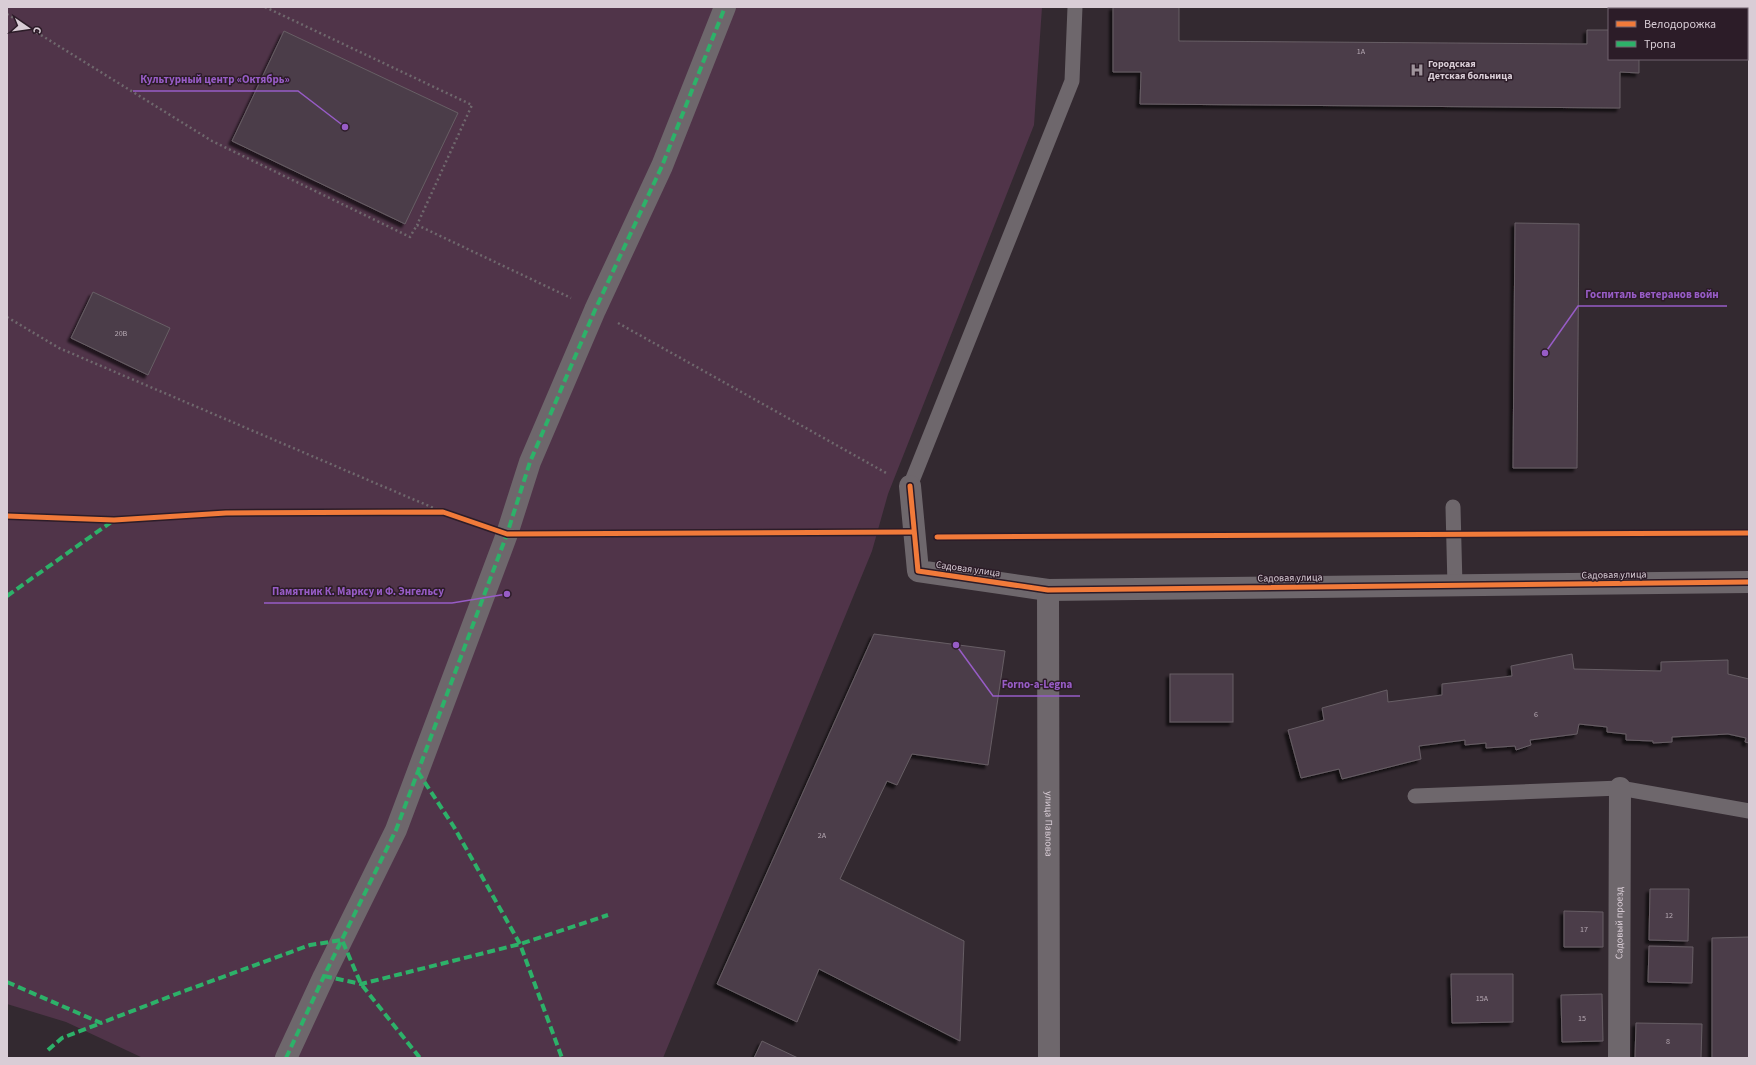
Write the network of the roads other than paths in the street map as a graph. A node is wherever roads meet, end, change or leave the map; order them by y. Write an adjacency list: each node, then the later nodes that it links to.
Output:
1 (725, 7): 11 (street)
2 (1075, 7): 3 (lane)
3 (910, 486): 7 (street, Садовая улица)
4 (1453, 507): 6 (lane)
5 (1749, 582): 6 (street, Садовая улица)
6 (1455, 586): 7 (street, Садовая улица)
7 (1048, 590): 12 (street, улица Павлова)
8 (1620, 788): 9 (lane); 10 (lane); 13 (street, Садовый проезд)
9 (1415, 796)
10 (1749, 811)
11 (286, 1058)
12 (1049, 1058)
13 (1619, 1058)

